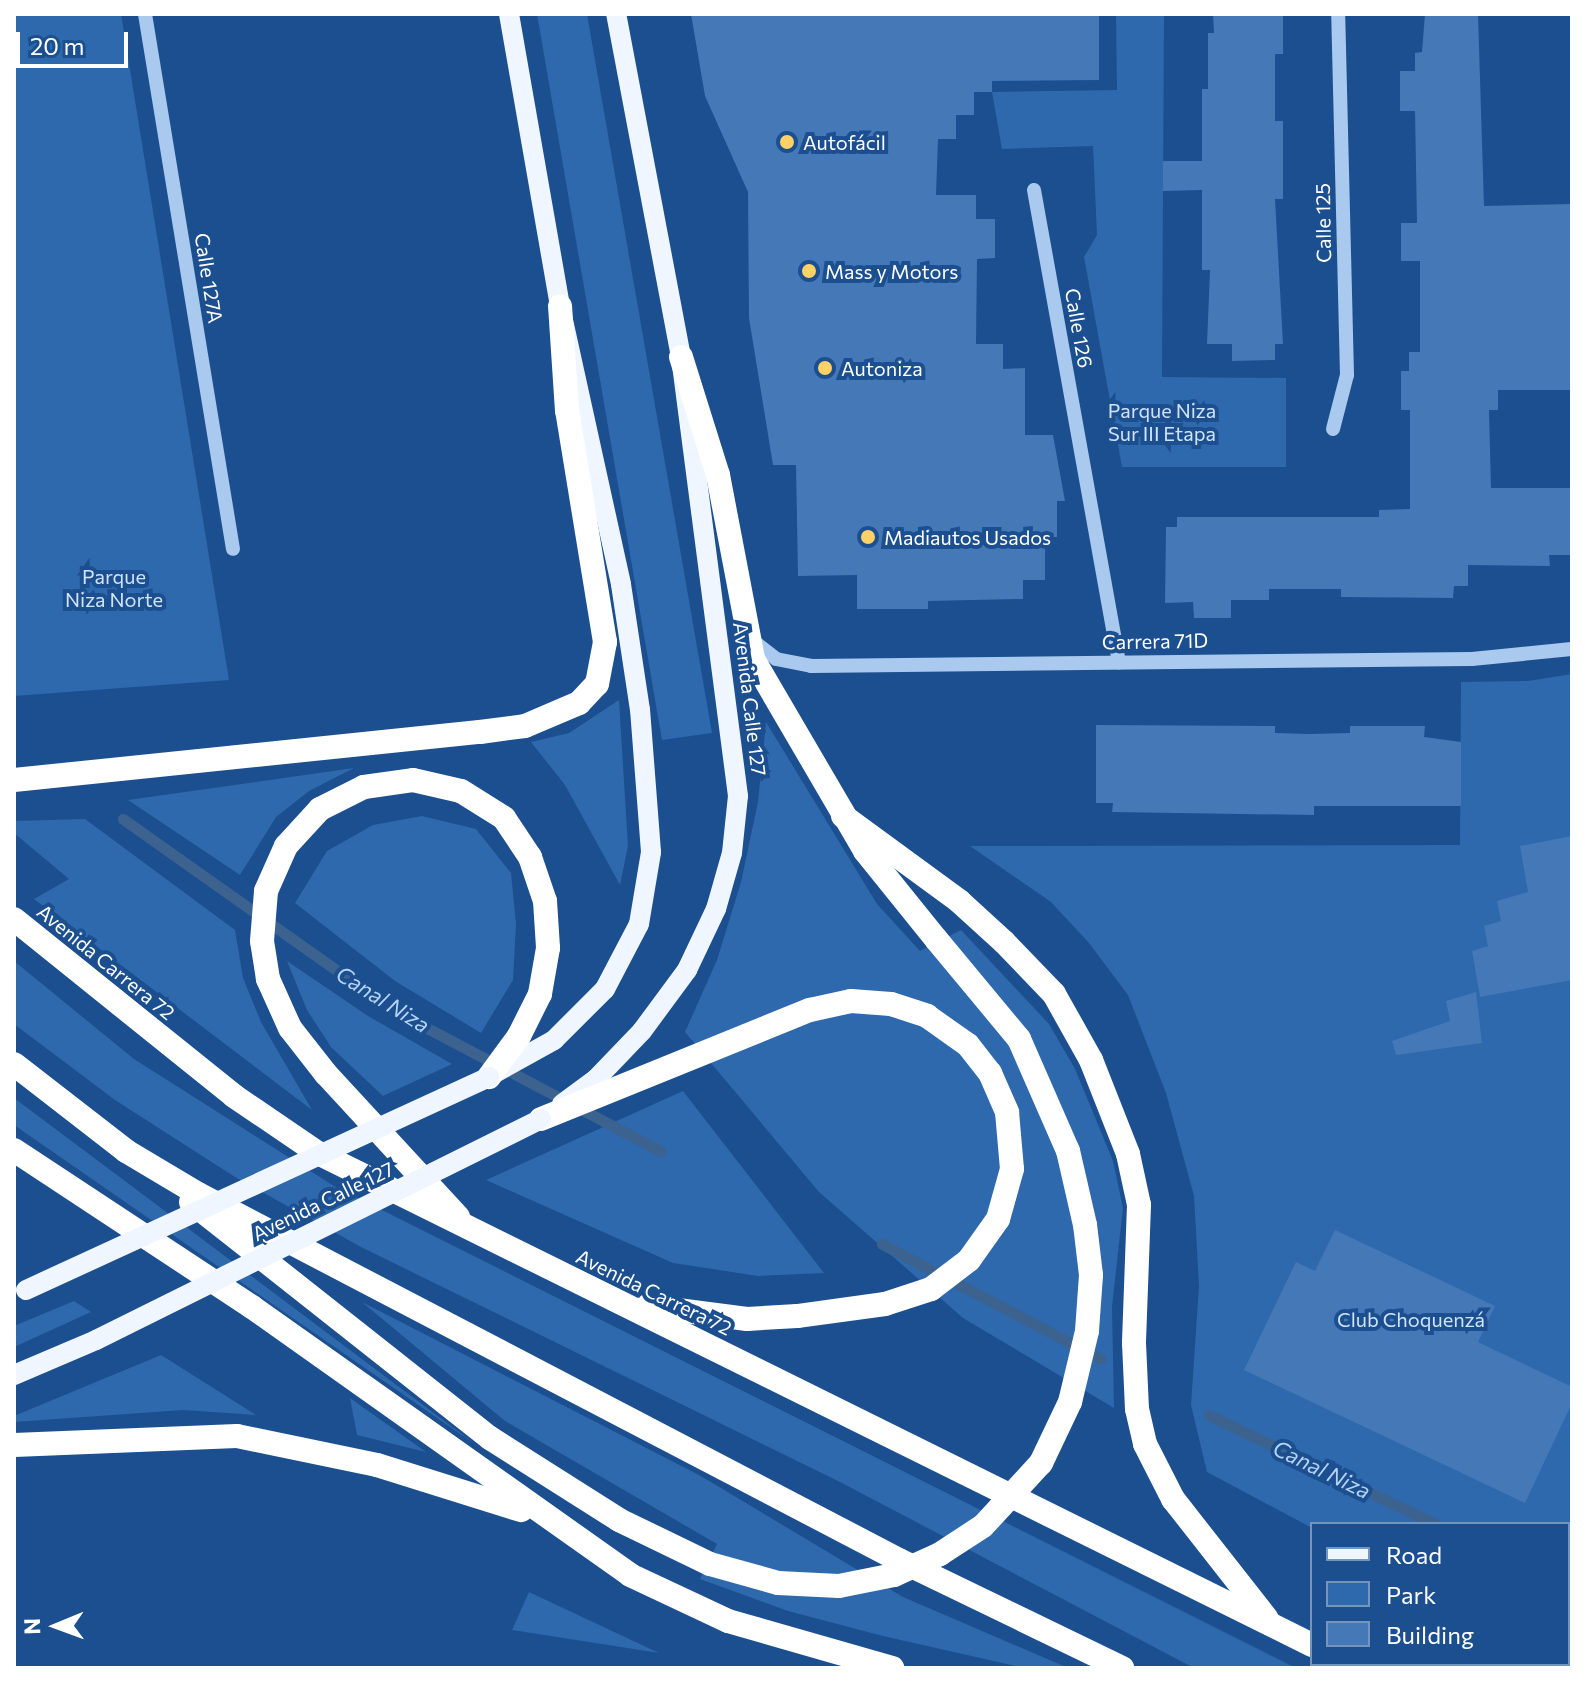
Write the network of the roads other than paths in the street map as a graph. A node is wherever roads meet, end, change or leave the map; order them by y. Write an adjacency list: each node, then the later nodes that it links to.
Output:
1 (145, 14): 9 (street, Calle 127A)
2 (509, 14): 6 (main road, Avenida Calle 127)
3 (616, 14): 7 (main road, Avenida Calle 127)
4 (1338, 14): 8 (street, Calle 125)
5 (1034, 190): 12 (street, Calle 126)
6 (560, 306): 13 (highway); 17 (main road, Avenida Calle 127)
7 (681, 357): 10 (highway); 18 (main road, Avenida Calle 127)
8 (1333, 429)
9 (233, 549)
10 (747, 636): 12 (street, Carrera 71D); 14 (highway)
11 (1572, 649): 12 (street, Carrera 71D)
12 (1119, 662)
13 (14, 780)
14 (843, 816): 20 (highway, bridge); 27 (highway)
15 (14, 919): 21 (highway, Avenida Carrera 72)
16 (14, 1064): 20 (highway)
17 (489, 1077): 21 (highway); 22 (main road, Avenida Calle 127, bridge)
18 (541, 1119): 23 (highway); 24 (main road, Avenida Calle 127, bridge)
19 (14, 1150): 26 (highway)
20 (126, 1151): 30 (highway)
21 (470, 1231): 23 (highway, Avenida Carrera 72)
22 (20, 1293)
23 (618, 1301): 27 (highway, Avenida Carrera 72)
24 (14, 1375)
25 (14, 1445): 26 (highway)
26 (548, 1520): 29 (highway)
27 (1270, 1624): 28 (highway, Avenida Carrera 72)
28 (1310, 1644)
29 (885, 1667)
30 (1122, 1668)

